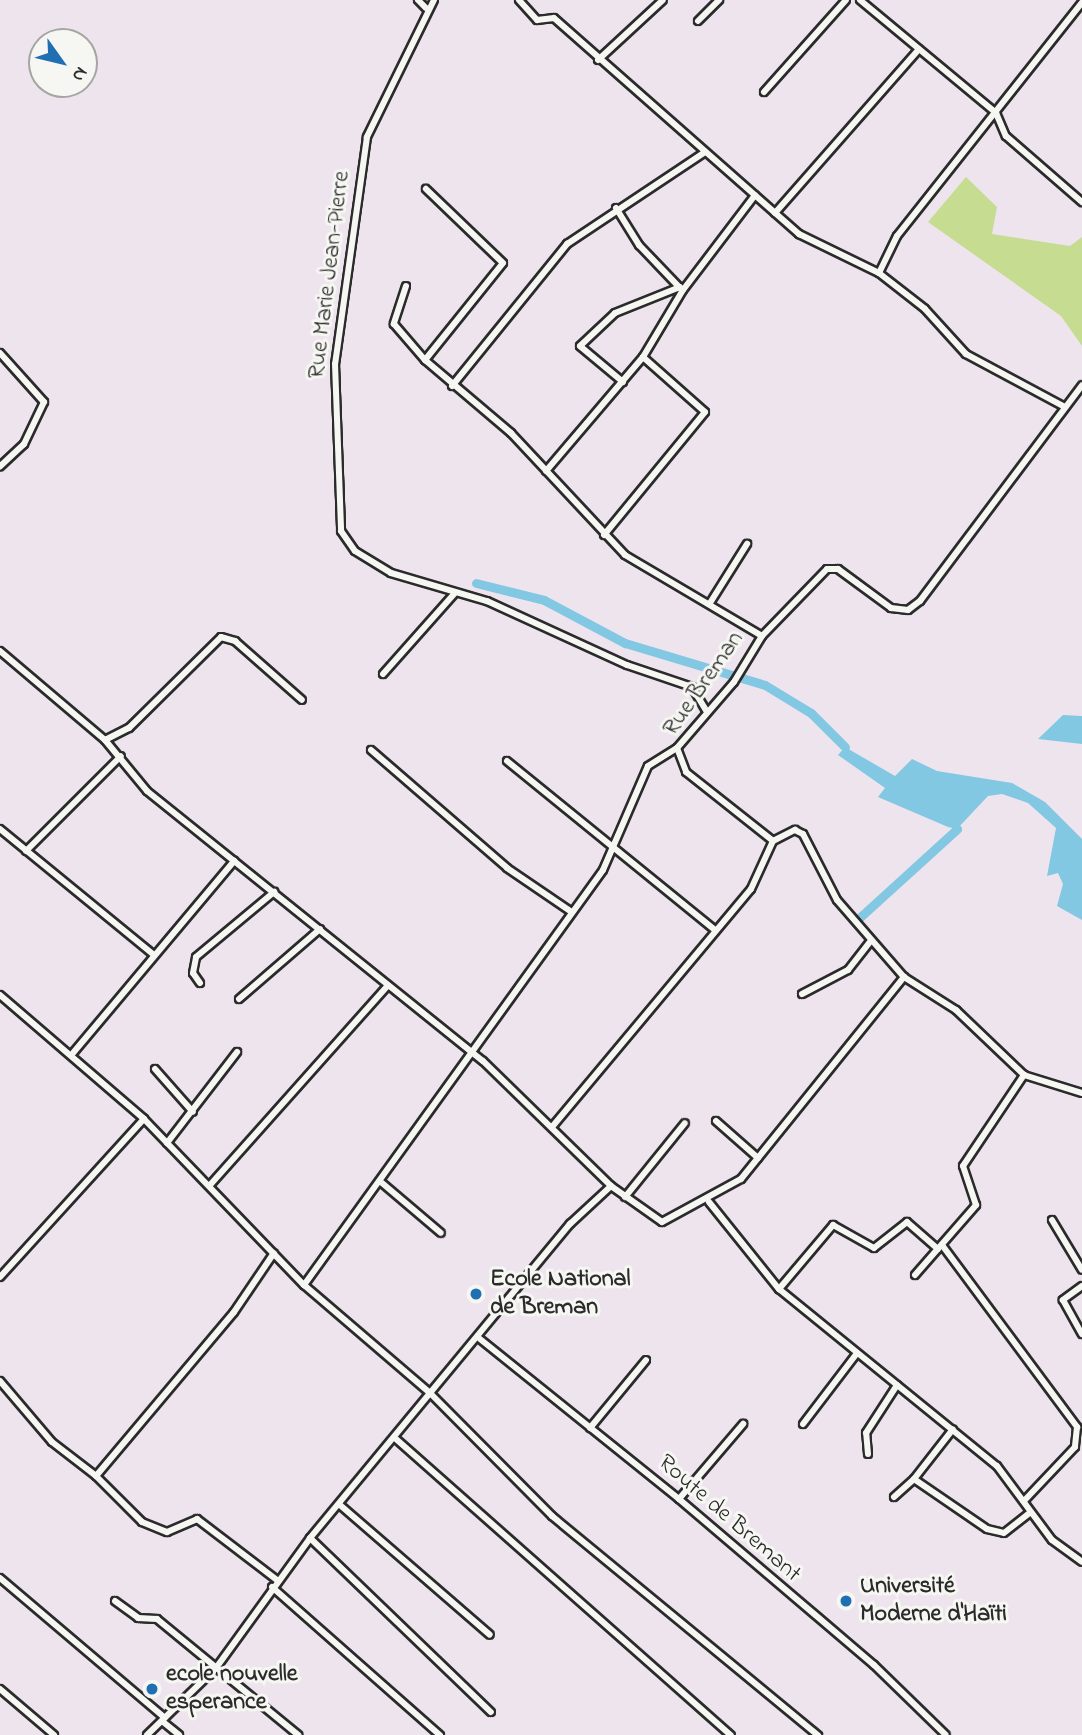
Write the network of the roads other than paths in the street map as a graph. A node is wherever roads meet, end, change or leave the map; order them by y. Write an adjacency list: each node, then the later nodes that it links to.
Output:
1 (418, 0): 9 (street)
2 (434, 0): 9 (street, Rue Marie Jean-Pierre)
3 (519, 0): 13 (street)
4 (663, 0): 13 (street)
5 (719, 0): 11 (street)
6 (846, 0): 14 (street)
7 (860, 0): 12 (street)
8 (1082, 3): 10 (street)
9 (426, 8): 36 (street, Rue Marie Jean-Pierre)
10 (1079, 13): 15 (street)
11 (698, 21)
12 (919, 49): 15 (street); 21 (street)
13 (598, 60): 16 (street)
14 (764, 92)
15 (996, 113): 19 (street); 22 (street)
16 (705, 152): 18 (street); 20 (street)
17 (426, 189): 27 (street)
18 (755, 195): 21 (street); 24 (street)
19 (1082, 202)
20 (616, 208): 24 (street); 30 (street)
21 (775, 213): 22 (street)
22 (879, 273): 31 (street)
23 (406, 286): 27 (street)
24 (681, 289): 26 (street); 28 (street)
25 (0, 353): 32 (street)
26 (643, 357): 28 (street); 34 (street)
27 (425, 360): 30 (street)
28 (623, 382): 33 (street)
29 (1082, 385): 31 (street, Rue Breman)
30 (452, 386): 33 (street)
31 (1063, 406): 38 (street, Rue Breman)
32 (0, 466)
33 (546, 471): 34 (street)
34 (604, 535): 37 (street)
35 (747, 544): 37 (street)
36 (455, 593): 40 (street); 42 (street, Rue Marie Jean-Pierre)
37 (710, 603): 38 (street)
38 (762, 636): 42 (street, Rue Breman)
39 (0, 651): 43 (street)
40 (383, 674)
41 (302, 700): 43 (street)
42 (706, 710): 44 (street, Rue Breman)
43 (105, 740): 46 (street)
44 (677, 748): 49 (street, Rue Breman); 50 (street)
45 (371, 750): 54 (street)
46 (121, 756): 51 (street); 52 (street)
47 (508, 761): 50 (street)
48 (0, 829): 51 (street)
49 (773, 841): 56 (street); 57 (street)
50 (612, 845): 54 (street); 56 (street)
51 (26, 851): 58 (street)
52 (234, 861): 53 (street); 58 (street)
53 (274, 892): 55 (street); 60 (street)
54 (570, 911): 67 (street)
55 (320, 929): 61 (street); 64 (street)
56 (714, 929): 75 (street)
57 (870, 942): 59 (street); 62 (street)
58 (155, 955): 66 (street)
59 (904, 977): 69 (street); 77 (street)
60 (200, 983)
61 (387, 986): 67 (street); 79 (street)
62 (802, 994)
63 (0, 995): 66 (street)
64 (239, 999)
65 (237, 1052): 71 (street)
66 (72, 1053): 72 (street)
67 (472, 1055): 75 (street); 78 (street)
68 (155, 1069): 71 (street)
69 (1024, 1075): 70 (street); 85 (street)
70 (1082, 1093)
71 (193, 1112): 76 (street)
72 (144, 1118): 76 (street); 89 (street)
73 (716, 1121): 77 (street)
74 (685, 1123): 81 (street)
75 (552, 1127): 80 (street)
76 (167, 1143): 79 (street)
77 (758, 1158): 82 (street)
78 (382, 1183): 84 (street); 90 (street)
79 (210, 1185): 86 (street)
80 (611, 1186): 81 (street); 94 (street)
81 (625, 1197): 82 (street)
82 (709, 1202): 92 (street)
83 (1052, 1220): 87 (street)
84 (441, 1233)
85 (940, 1247): 88 (street); 92 (street); 110 (street)
86 (275, 1253): 90 (street); 106 (street)
87 (1082, 1270)
88 (915, 1275)
89 (0, 1277)
90 (304, 1285): 99 (street)
91 (1082, 1286): 93 (street)
92 (779, 1289): 95 (street)
93 (1082, 1334)
94 (480, 1339): 99 (street); 102 (street, Route de Bremant)
95 (857, 1353): 98 (street); 101 (street)
96 (646, 1360): 102 (street)
97 (0, 1381): 106 (street)
98 (897, 1385): 103 (street); 105 (street)
99 (431, 1394): 104 (street); 130 (street)
100 (743, 1424): 109 (street)
101 (803, 1424)
102 (590, 1428): 109 (street, Route de Bremant)
103 (953, 1429): 107 (street); 110 (street)
104 (396, 1439): 111 (street); 129 (street)
105 (868, 1454)
106 (96, 1476): 116 (street)
107 (914, 1479): 108 (street); 112 (street)
108 (894, 1497)
109 (680, 1499): 131 (street, Route de Bremant)
110 (1024, 1501): 112 (street)
111 (340, 1504): 113 (street); 119 (street)
112 (1030, 1513): 114 (street)
113 (310, 1538): 116 (street); 122 (street)
114 (1082, 1562)
115 (0, 1578): 123 (street)
116 (277, 1580): 117 (street)
117 (271, 1587): 120 (street); 128 (street)
118 (115, 1601): 120 (street)
119 (490, 1635)
120 (216, 1668): 123 (street); 127 (street)
121 (0, 1689): 124 (street)
122 (491, 1712)
123 (163, 1719): 125 (street); 126 (street)
124 (54, 1735)
125 (147, 1735)
126 (179, 1735)
127 (298, 1735)
128 (440, 1735)
129 (731, 1735)
130 (818, 1735)
131 (946, 1735)

